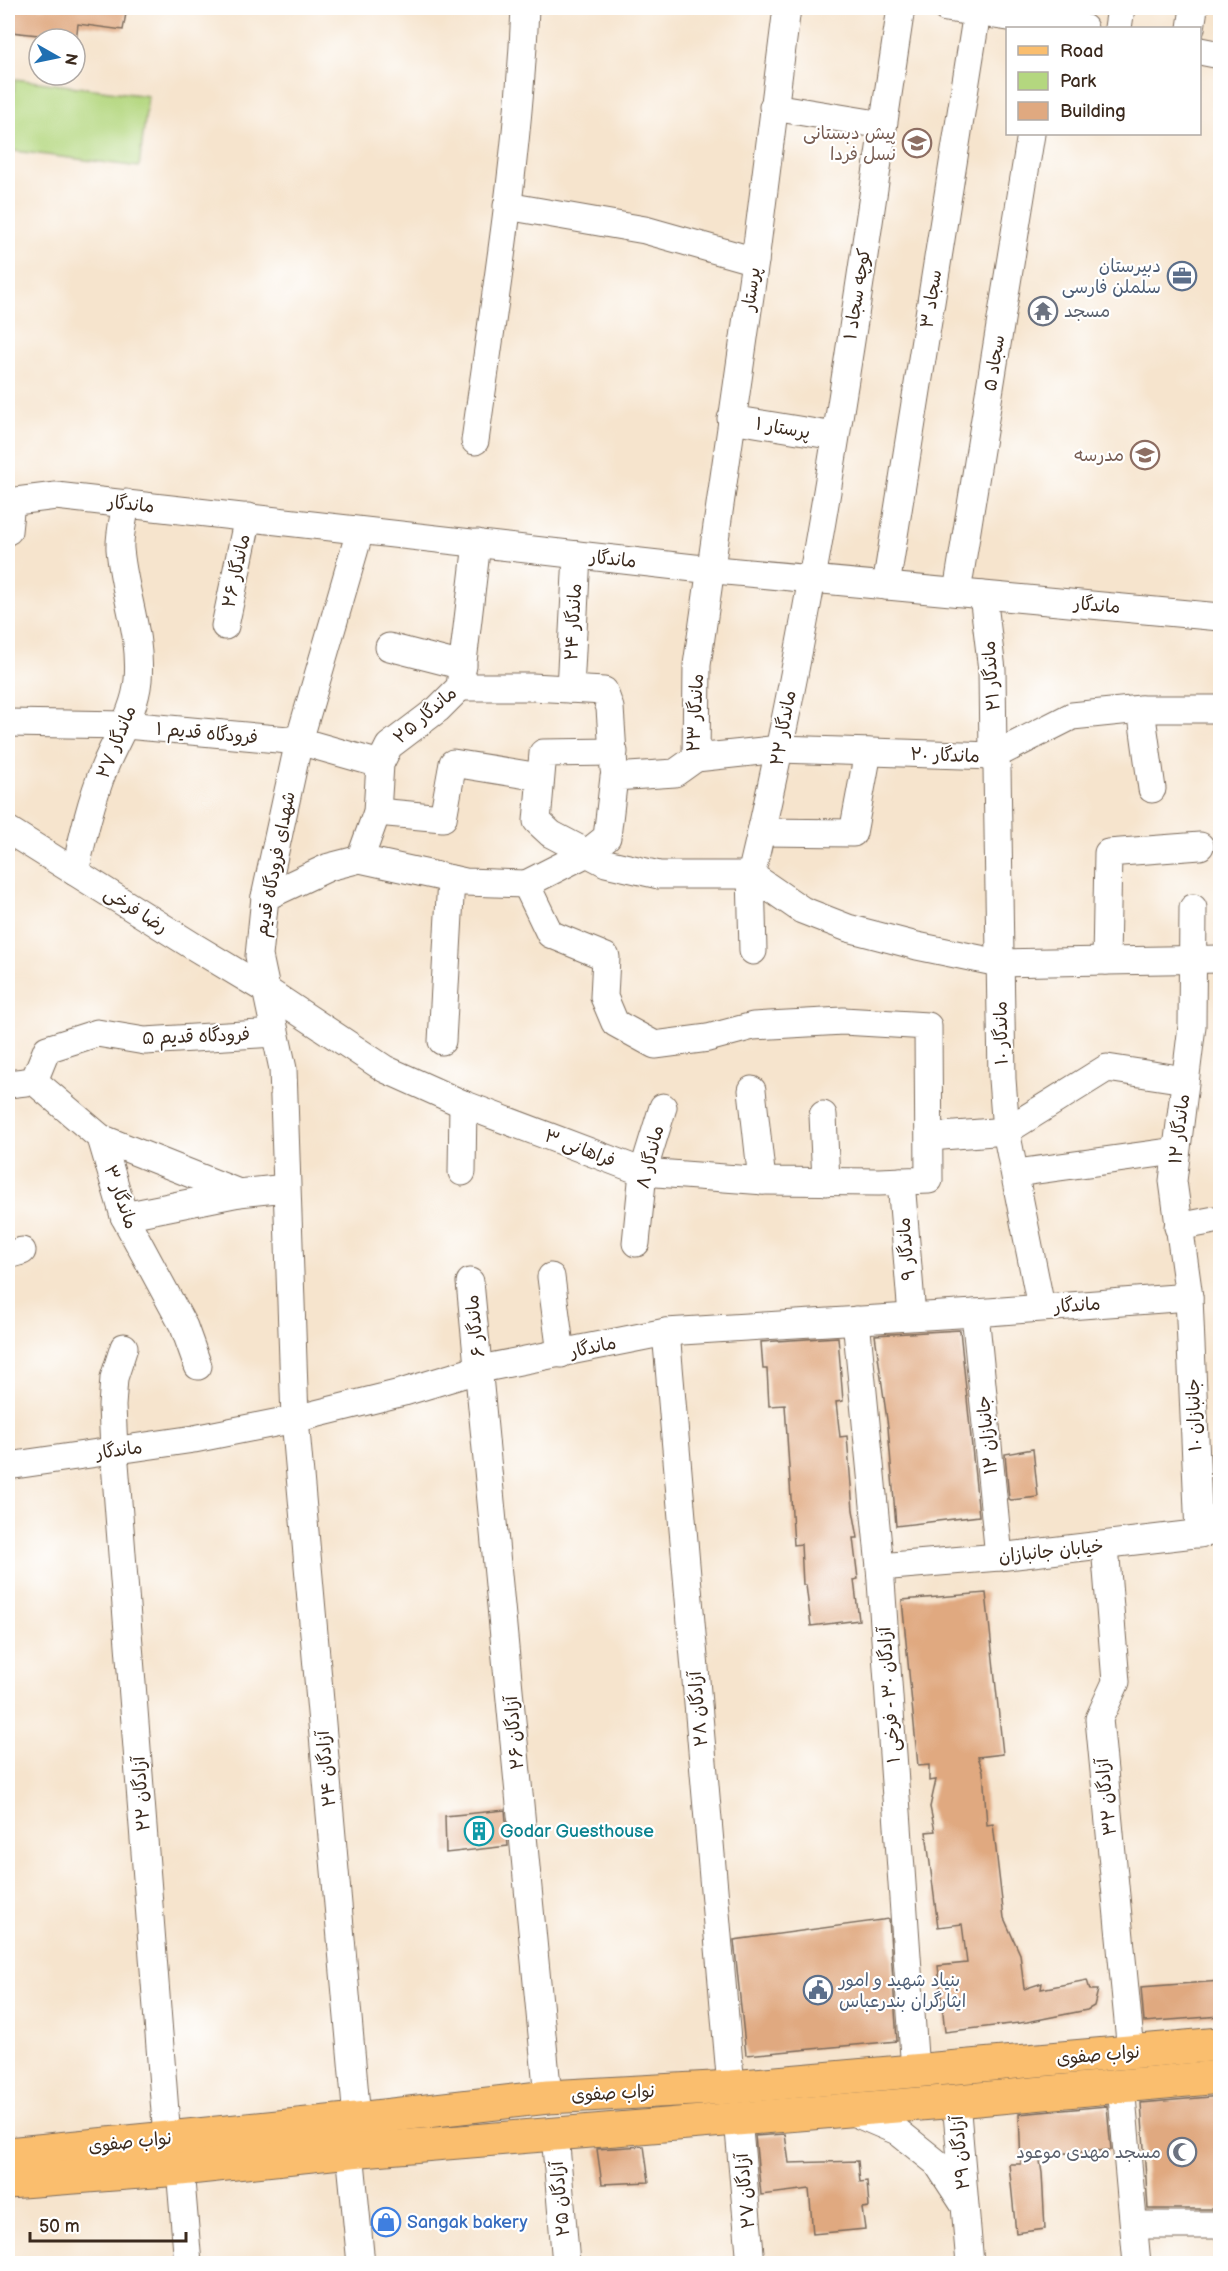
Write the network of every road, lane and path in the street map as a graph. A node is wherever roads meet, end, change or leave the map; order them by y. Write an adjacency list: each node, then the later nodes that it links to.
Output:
1 (525, 8): 16 (street)
2 (787, 8): 13 (street, پرستار)
3 (901, 8): 14 (street, کوچه سجاد ۱)
4 (1121, 8): 9 (street)
5 (1194, 8): 10 (street)
6 (962, 9): 7 (street); 30 (street, سجاد ۳)
7 (1050, 19): 8 (street)
8 (1080, 27)
9 (1118, 27)
10 (1191, 27)
11 (1201, 51): 12 (street)
12 (1221, 55)
13 (773, 107): 14 (street); 17 (street, پرستار)
14 (884, 124): 19 (street, کوچه سجاد ۱)
15 (1031, 135): 31 (street, سجاد ۵)
16 (507, 206): 17 (street); 20 (street)
17 (755, 261): 18 (street, پرستار)
18 (731, 419): 19 (street, پرستار ۱); 28 (street, پرستار)
19 (836, 436): 29 (street, کوچه سجاد ۱)
20 (475, 441)
21 (9, 502): 22 (street, ماندگار); 24 (street)
22 (126, 504): 23 (street, ماندگار); 41 (street, ماندگار ۲۷)
23 (248, 517): 25 (street, ماندگار); 34 (street, ماندگار ۲۶)
24 (8, 531)
25 (360, 531): 26 (street, ماندگار); 42 (street, شهدای فرودگاه قدیم)
26 (477, 543): 27 (street, ماندگار); 36 (street, ماندگار ۲۵)
27 (577, 555): 28 (street, ماندگار); 37 (street, ماندگار ۲۴)
28 (711, 569): 29 (street, ماندگار); 46 (street, ماندگار ۲۳)
29 (811, 579): 30 (street, ماندگار); 43 (street, ماندگار ۲۲)
30 (886, 586): 31 (street, ماندگار)
31 (957, 592): 32 (street, ماندگار)
32 (983, 595): 33 (street, ماندگار); 45 (street, ماندگار ۲۱)
33 (1221, 617)
34 (225, 626)
35 (389, 647): 36 (street)
36 (461, 676): 37 (street); 47 (street, ماندگار ۲۵)
37 (570, 689): 48 (street)
38 (1141, 709): 39 (street, ماندگار ۲۰); 45 (street, ماندگار ۲۰); 50 (street)
39 (1221, 709)
40 (8, 723): 41 (street, فرودگاه قدیم ۱)
41 (126, 725): 42 (street, فرودگاه قدیم ۱); 57 (street, ماندگار ۲۷)
42 (299, 741): 47 (street, فرودگاه قدیم ۱); 61 (street, شهدای فرودگاه قدیم)
43 (780, 749): 44 (street, ماندگار ۲۰); 46 (street, ماندگار ۲۰); 53 (street, ماندگار ۲۲)
44 (868, 752): 45 (street, ماندگار ۲۰); 53 (street)
45 (993, 756): 67 (street, ماندگار ۱۰)
46 (696, 758): 48 (street, ماندگار ۲۳)
47 (380, 764): 51 (street)
48 (614, 764): 49 (street, ماندگار ۲۳); 55 (street)
49 (540, 777): 51 (street); 55 (street)
50 (1152, 789)
51 (377, 812): 56 (street)
52 (8, 830): 57 (street, رضا فرخی)
53 (761, 832): 58 (street, ماندگار ۲۲)
54 (1200, 846): 65 (street)
55 (587, 853): 58 (street); 60 (street)
56 (360, 859): 59 (street); 61 (street)
57 (75, 872): 68 (street, رضا فرخی)
58 (751, 875): 63 (street, ماندگار ۲۲); 67 (street)
59 (451, 879): 60 (street); 70 (street)
60 (526, 884): 79 (street)
61 (265, 897): 68 (street, شهدای فرودگاه قدیم)
62 (1193, 908): 66 (street, ماندگار ۱۲)
63 (753, 951)
64 (1221, 960): 66 (street)
65 (1106, 961): 66 (street); 67 (street)
66 (1192, 961): 71 (street, ماندگار ۱۲)
67 (999, 963): 78 (street, ماندگار ۱۰)
68 (266, 990): 69 (street, شهدای فرودگاه قدیم); 75 (street, فراهانی ۳)
69 (275, 1033): 72 (street, فرودگاه قدیم ۵); 88 (street, شهدای فرودگاه قدیم)
70 (442, 1041)
71 (1185, 1080): 78 (street); 81 (street, ماندگار ۱۲)
72 (34, 1081): 73 (street); 80 (street)
73 (8, 1084)
74 (752, 1090): 85 (street)
75 (464, 1104): 82 (street); 83 (street, فراهانی ۳)
76 (663, 1107): 83 (street, ماندگار ۸)
77 (823, 1115): 87 (street)
78 (1006, 1131): 79 (street); 84 (street, ماندگار ۱۰)
79 (930, 1137): 86 (street, فراهانی ۳)
80 (101, 1138): 89 (street); 90 (street, ماندگار ۳)
81 (1176, 1151): 84 (street); 92 (street, ماندگار ۱۲)
82 (462, 1172)
83 (643, 1172): 85 (street, فراهانی ۳); 93 (street, ماندگار ۸)
84 (1016, 1173): 97 (street, ماندگار ۱۰)
85 (762, 1181): 87 (street, فراهانی ۳)
86 (901, 1181): 87 (street, فراهانی ۳); 99 (street, ماندگار ۹)
87 (826, 1182)
88 (286, 1188): 89 (street); 106 (street, شهدای فرودگاه قدیم)
89 (238, 1193): 90 (street)
90 (124, 1216): 104 (street, ماندگار ۳)
91 (1221, 1219): 92 (street)
92 (1178, 1227): 96 (street, ماندگار ۱۲)
93 (636, 1243)
94 (551, 1277): 103 (street)
95 (470, 1282): 105 (street, ماندگار ۶)
96 (1189, 1297): 97 (street, ماندگار); 109 (street, جانبازان ۱۰)
97 (1041, 1307): 98 (street, ماندگار)
98 (975, 1313): 99 (street, ماندگار); 111 (street, جانبازان ۱۲)
99 (912, 1316): 100 (street, ماندگار)
100 (856, 1320): 101 (street, ماندگار); 112 (street, آزادگان ۳۰ - فرخی ۱)
101 (666, 1332): 103 (street, ماندگار); 118 (street, آزادگان ۲۸)
102 (124, 1347): 107 (street, آزادگان ۲۲)
103 (561, 1354): 105 (street, ماندگار)
104 (198, 1366)
105 (480, 1369): 106 (street, ماندگار); 119 (street, آزادگان ۲۶)
106 (296, 1419): 107 (street, ماندگار); 122 (street, آزادگان ۲۴)
107 (114, 1450): 108 (street, ماندگار); 125 (street, آزادگان ۲۲)
108 (8, 1466)
109 (1210, 1532): 110 (street, خیابان جانبازان)
110 (1105, 1546): 111 (street, خیابان جانبازان); 114 (street, آزادگان ۳۲)
111 (999, 1557): 112 (street, خیابان جانبازان)
112 (880, 1567): 115 (street, آزادگان ۳۰ - فرخی ۱)
113 (1221, 2044): 114 (main road, نواب صفوی)
114 (1131, 2052): 115 (main road, نواب صفوی)
115 (915, 2071): 118 (main road, نواب صفوی)
116 (1221, 2077): 117 (main road, نواب صفوی)
117 (1121, 2086): 120 (main road, نواب صفوی); 131 (street)
118 (731, 2087): 119 (main road, نواب صفوی)
119 (548, 2097): 122 (main road, نواب صفوی)
120 (956, 2101): 121 (main road, نواب صفوی); 130 (street, آزادگان ۲۹)
121 (848, 2110): 123 (main road, نواب صفوی); 130 (street, آزادگان ۲۹)
122 (357, 2119): 125 (main road, نواب صفوی)
123 (738, 2119): 124 (main road, نواب صفوی); 136 (street, آزادگان ۲۷)
124 (555, 2134): 126 (main road, نواب صفوی); 135 (street, آزادگان ۲۵)
125 (167, 2138): 127 (main road, نواب صفوی)
126 (350, 2151): 128 (main road, نواب صفوی); 134 (street)
127 (8, 2154)
128 (180, 2169): 129 (main road, نواب صفوی); 133 (street)
129 (8, 2182)
130 (964, 2204): 137 (street, آزادگان ۲۹)
131 (1134, 2225): 132 (street); 138 (street)
132 (1221, 2225)
133 (188, 2264)
134 (362, 2264)
135 (566, 2264)
136 (751, 2264)
137 (970, 2264)
138 (1137, 2264)

